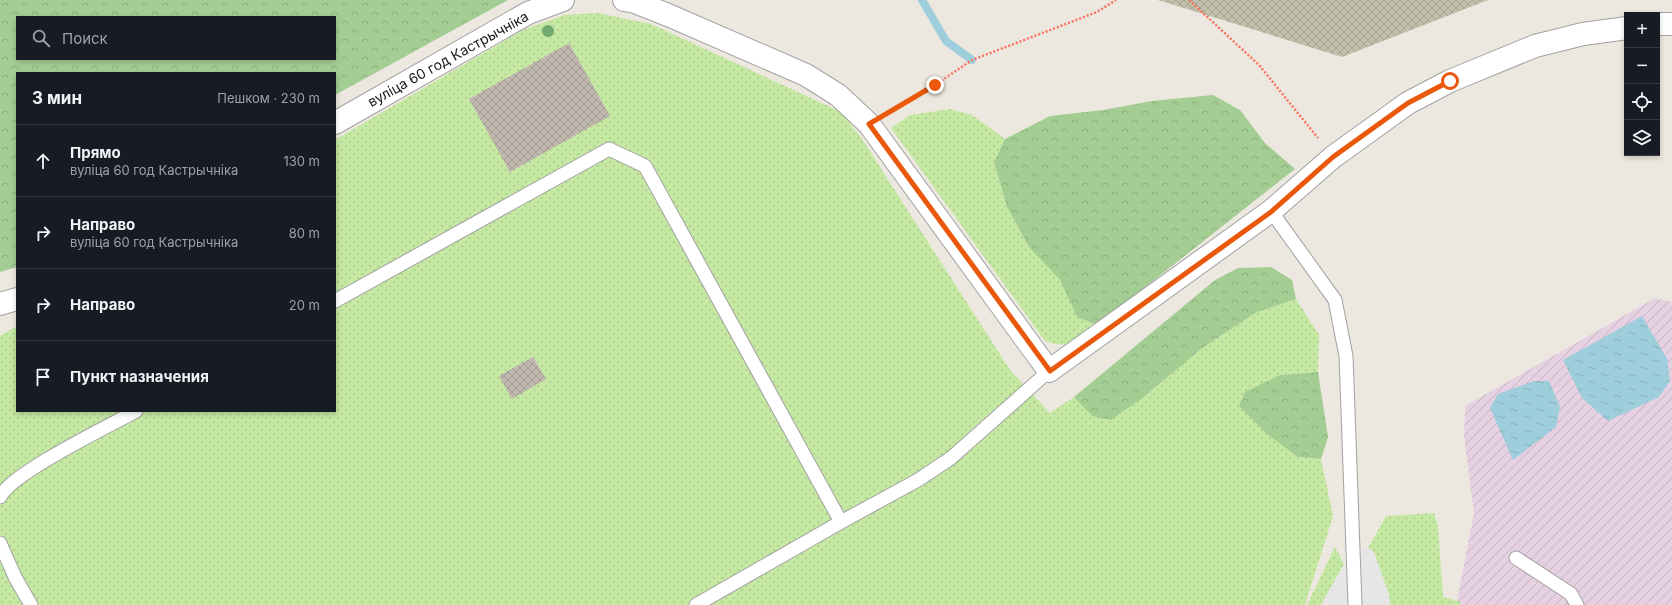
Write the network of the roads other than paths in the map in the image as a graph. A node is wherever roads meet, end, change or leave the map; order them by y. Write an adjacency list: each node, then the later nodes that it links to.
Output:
1 (563, 0): 6 (street, вуліца 60 год Кастрычніка)
2 (624, 0): 11 (street)
3 (1660, 24): 4 (street)
4 (1672, 24)
5 (1624, 28): 7 (street)
6 (336, 122)
7 (1271, 212): 11 (street); 19 (lane)
8 (16, 299): 10 (street)
9 (336, 300): 14 (lane)
10 (0, 304)
11 (1050, 371): 14 (lane)
12 (134, 412): 13 (lane)
13 (0, 497)
14 (841, 522): 18 (lane)
15 (0, 543): 17 (lane)
16 (1516, 558): 20 (lane)
17 (31, 605)
18 (696, 605)
19 (1354, 605)
20 (1577, 605)

